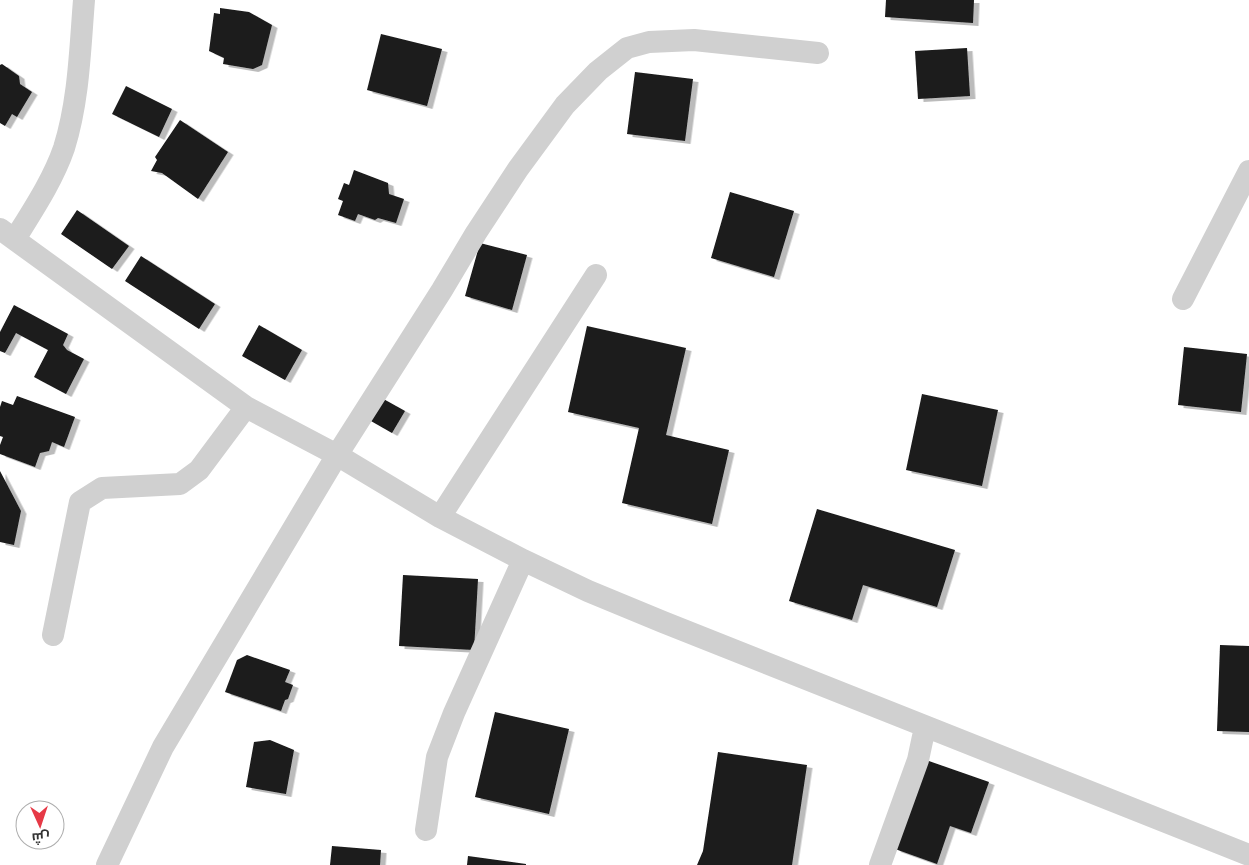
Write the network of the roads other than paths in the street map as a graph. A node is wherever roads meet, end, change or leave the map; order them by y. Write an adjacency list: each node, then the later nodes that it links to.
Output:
1 (84, 0): 4 (street)
2 (818, 53): 8 (street)
3 (1249, 171): 6 (street)
4 (8, 234): 7 (street)
5 (596, 275): 9 (street)
6 (1183, 299)
7 (246, 406): 8 (street); 11 (street)
8 (337, 456): 9 (street); 15 (street)
9 (440, 517): 10 (street)
10 (524, 560): 12 (street); 13 (street)
11 (53, 635)
12 (925, 726): 14 (street); 16 (street)
13 (426, 830)
14 (1249, 855)
15 (107, 865)
16 (880, 865)

